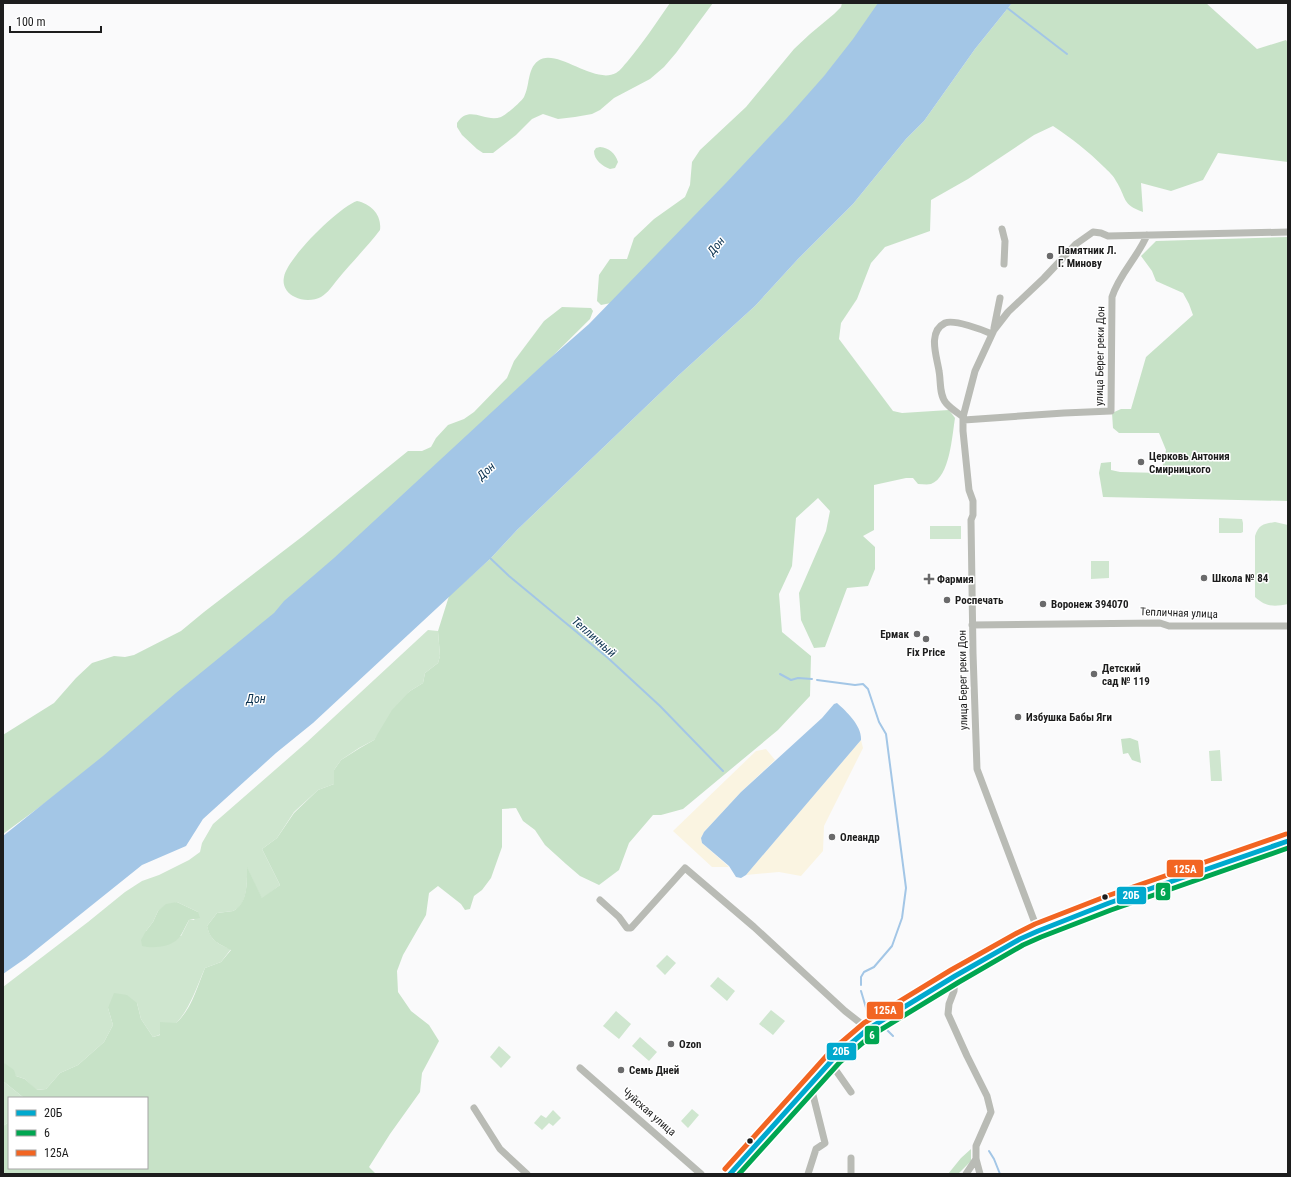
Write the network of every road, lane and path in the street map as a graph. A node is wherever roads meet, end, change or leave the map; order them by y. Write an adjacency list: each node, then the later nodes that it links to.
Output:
1 (1002, 229): 4 (street)
2 (1288, 232): 3 (street)
3 (1147, 235): 6 (street, улица Берег реки Дон); 7 (street, улица Берег реки Дон)
4 (1004, 264)
5 (1000, 298): 6 (street)
6 (993, 332): 7 (street, улица Берег реки Дон); 7 (street)
7 (963, 418): 8 (street, улица Берег реки Дон)
8 (972, 625): 9 (street, Тепличная улица); 12 (street, улица Берег реки Дон)
9 (1288, 626)
10 (1288, 841): 12 (street)
11 (600, 900): 14 (street)
12 (1038, 931): 13 (street)
13 (955, 976): 14 (street); 21 (street)
14 (868, 1029): 15 (street)
15 (830, 1062): 17 (street); 18 (street)
16 (580, 1068): 23 (street, Чуйская улица)
17 (810, 1083): 24 (street); 25 (street)
18 (851, 1092)
19 (474, 1108): 22 (street)
20 (851, 1158): 26 (street)
21 (976, 1159): 27 (street); 28 (street)
22 (527, 1174)
23 (701, 1174)
24 (730, 1174)
25 (808, 1174)
26 (851, 1174)
27 (966, 1174)
28 (980, 1174)

